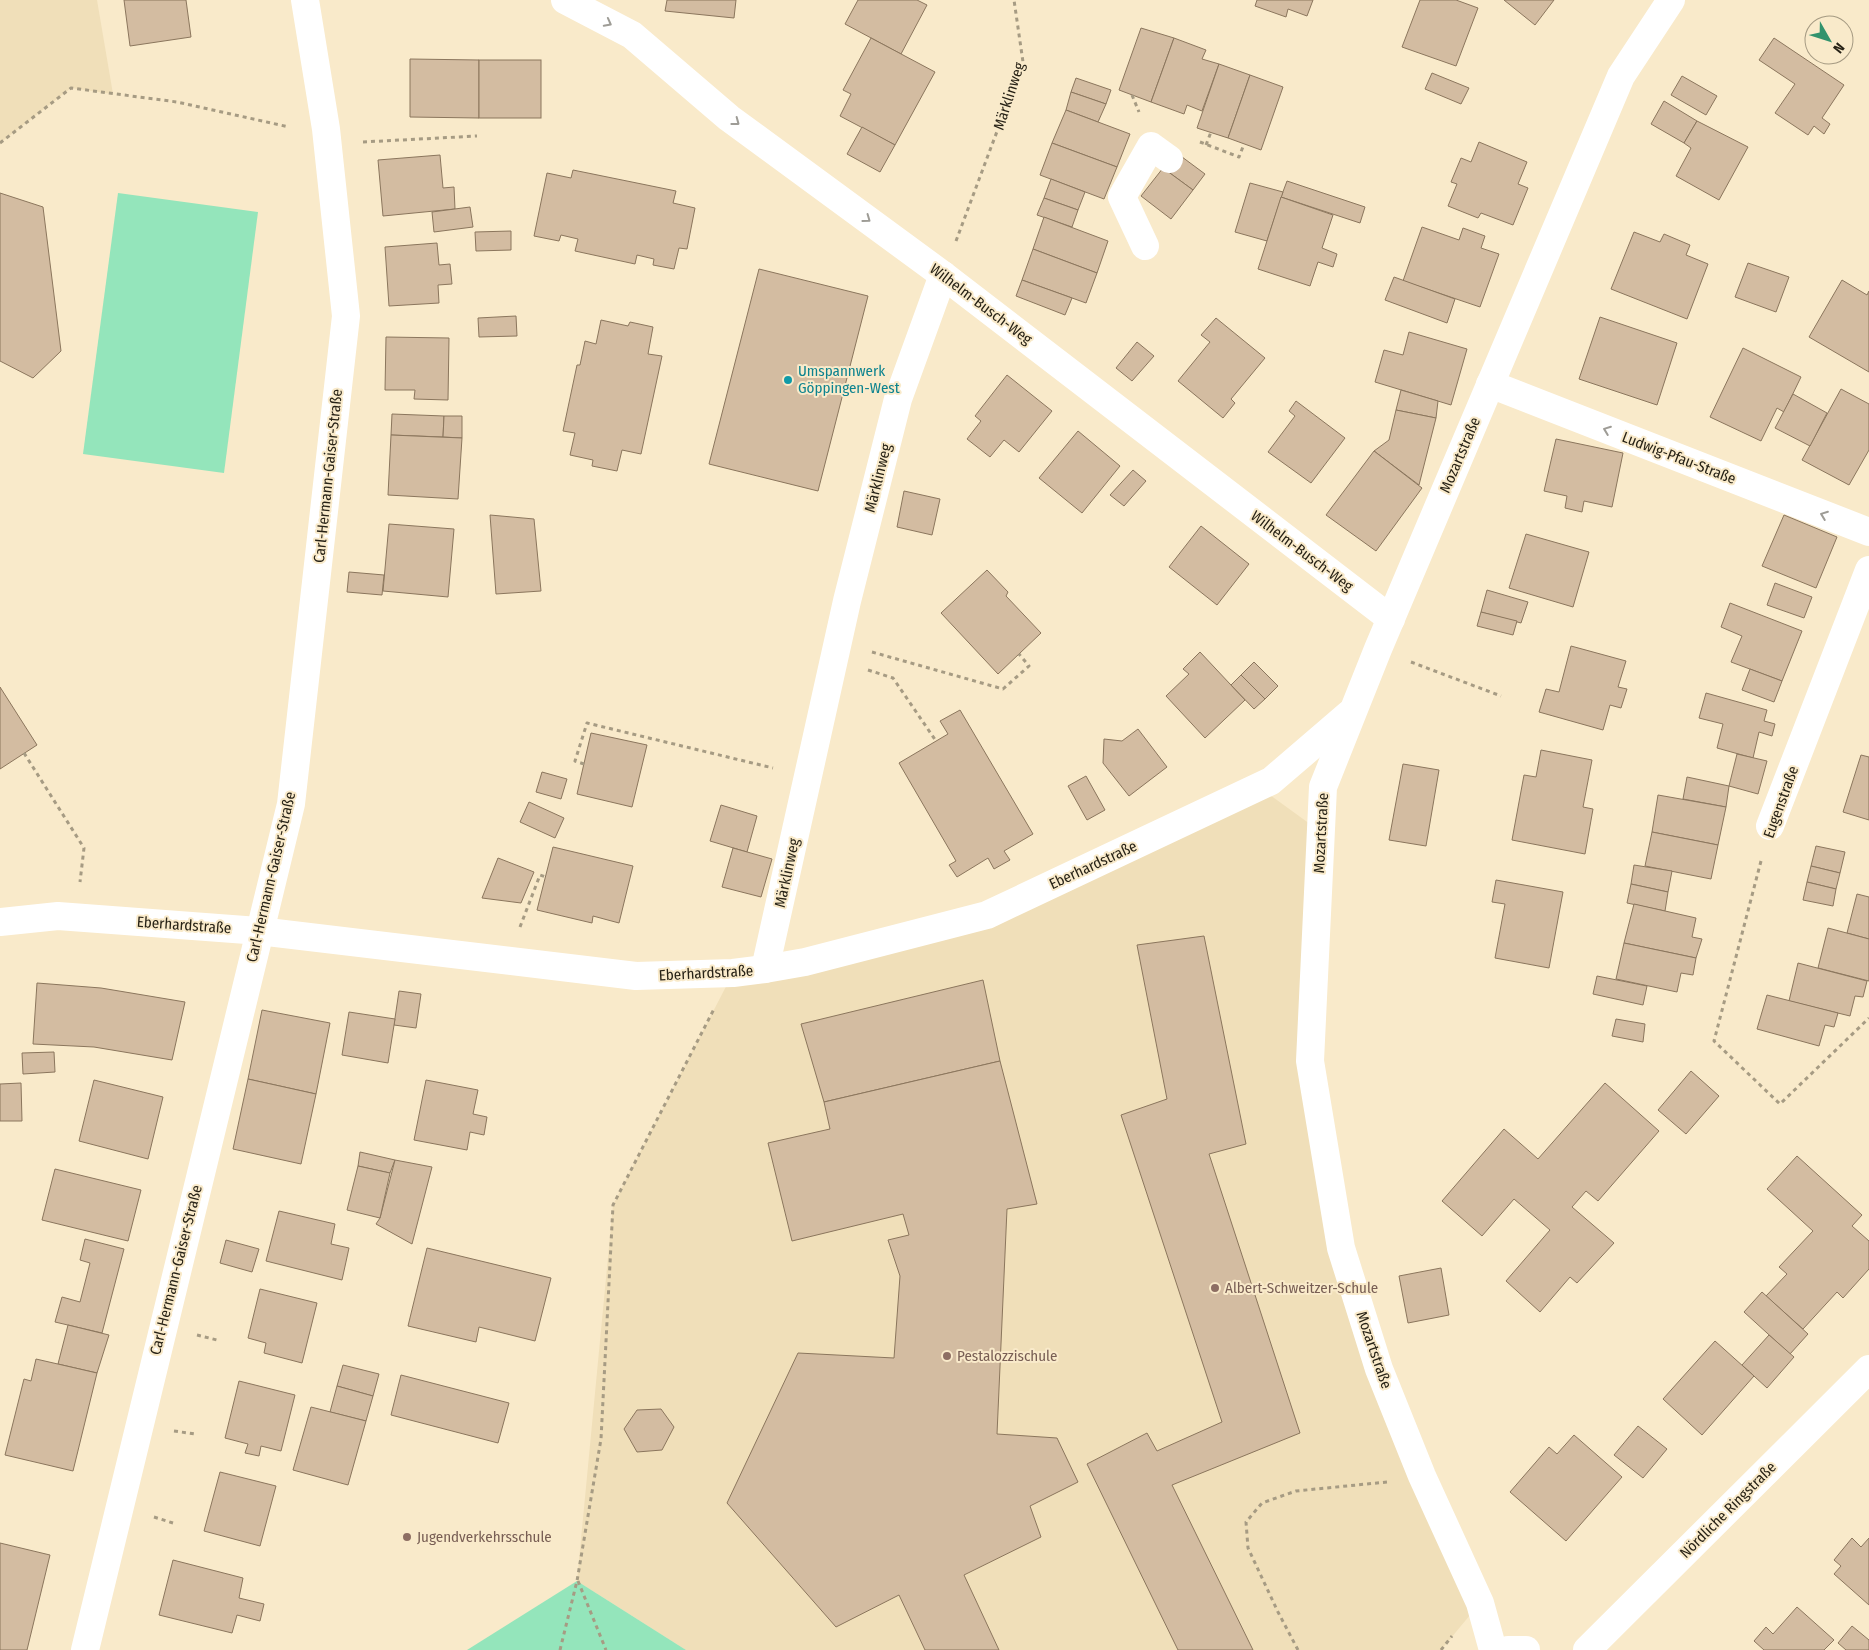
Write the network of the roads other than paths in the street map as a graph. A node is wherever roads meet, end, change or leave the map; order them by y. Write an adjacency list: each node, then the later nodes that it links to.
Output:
1 (305, 0): 14 (street, Carl-Hermann-Gaiser-Straße)
2 (565, 0): 6 (street, Wilhelm-Busch-Weg, one-way to 6)
3 (1671, 0): 7 (street, Mozartstraße)
4 (1169, 159): 5 (street)
5 (1145, 246)
6 (942, 275): 10 (street, Wilhelm-Busch-Weg); 15 (street, Märklinweg)
7 (1490, 384): 8 (street, Ludwig-Pfau-Straße, one-way to 7); 10 (street, Mozartstraße)
8 (1869, 532)
9 (1869, 570): 12 (street, Eugenstraße)
10 (1391, 619): 11 (street, Mozartstraße)
11 (1352, 711): 15 (street, Eberhardstraße); 18 (street, Mozartstraße)
12 (1770, 826)
13 (0, 922): 14 (street, Eberhardstraße)
14 (259, 931): 15 (street, Eberhardstraße); 17 (street, Carl-Hermann-Gaiser-Straße)
15 (765, 969)
16 (1869, 1369): 21 (street, Nördliche Ringstraße)
17 (86, 1650)
18 (1493, 1650)
19 (1508, 1650): 20 (street)
20 (1526, 1650)
21 (1587, 1650)

